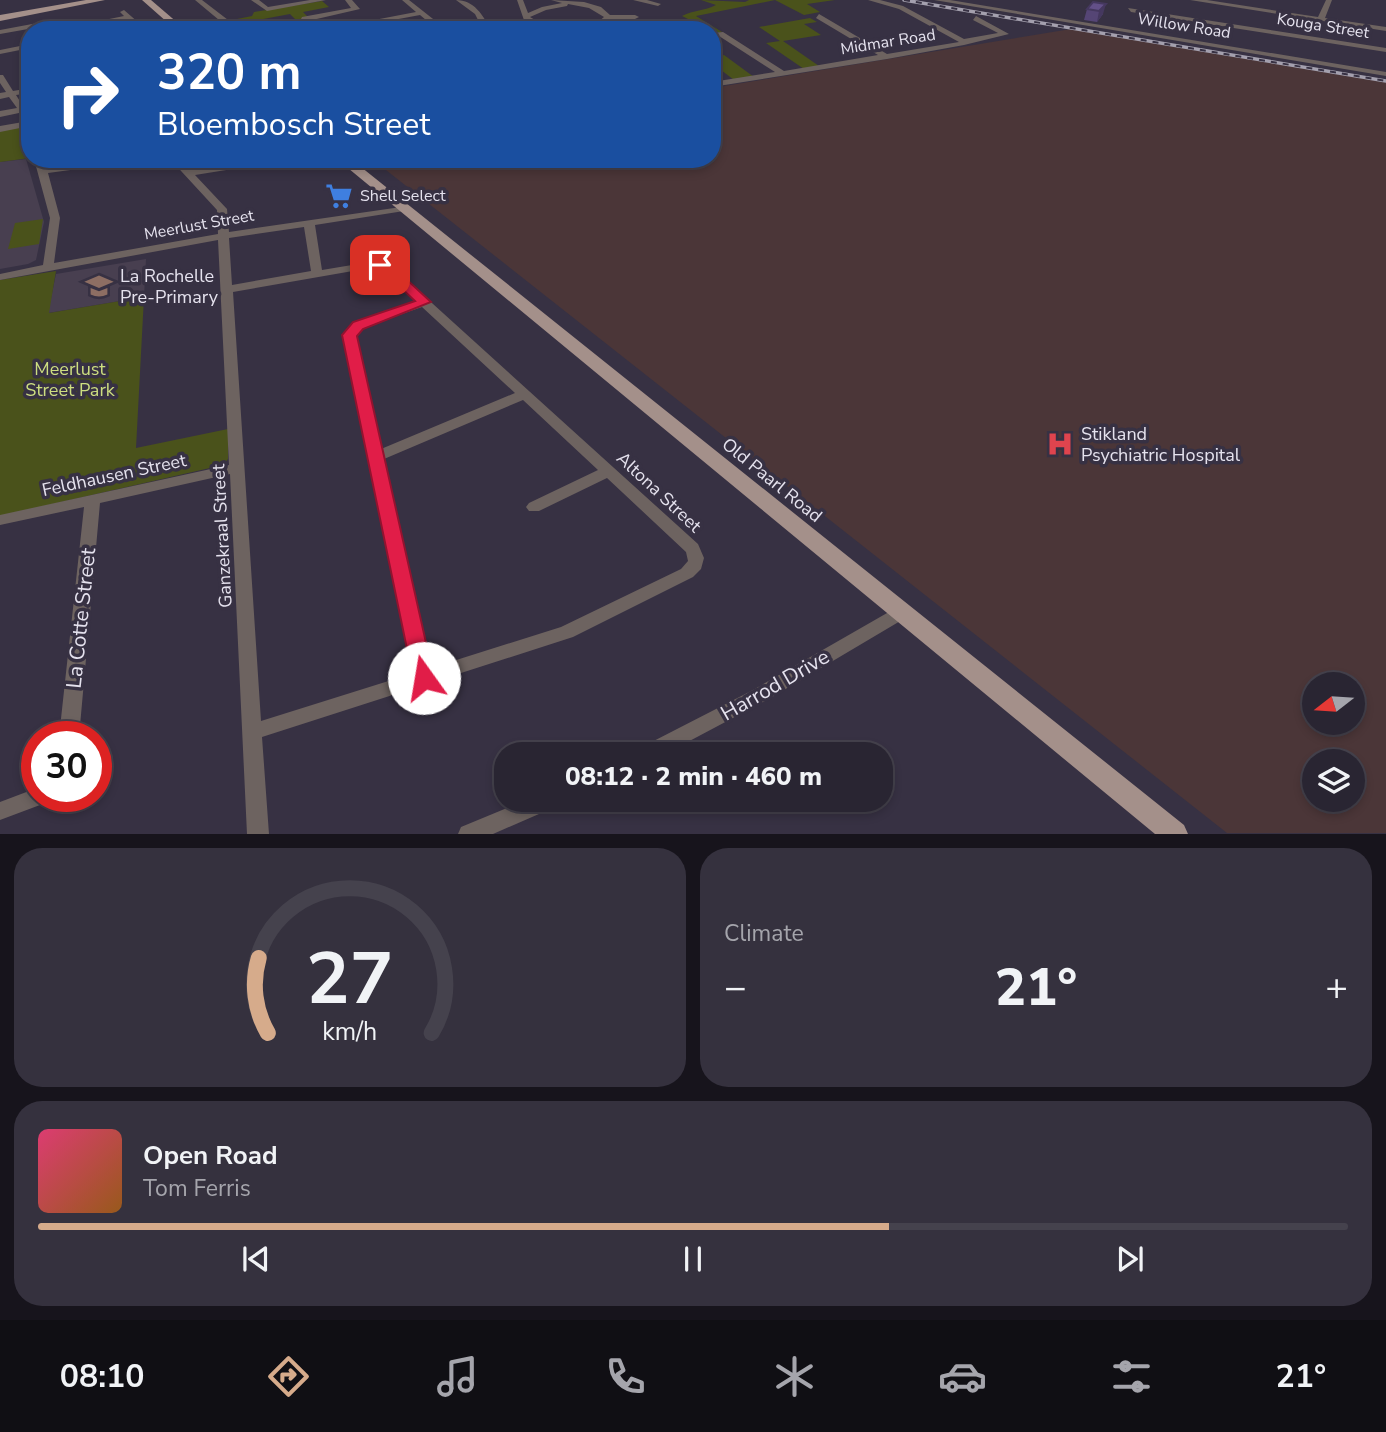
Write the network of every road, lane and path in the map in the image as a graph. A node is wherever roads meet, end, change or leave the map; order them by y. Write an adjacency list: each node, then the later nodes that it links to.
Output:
1 (83, 0): 45 (main road)
2 (101, 0): 45 (main road)
3 (146, 0): 36 (main road)
4 (158, 0): 37 (main road)
5 (198, 0): 38 (street)
6 (254, 0): 7 (street)
7 (324, 0)
8 (348, 0): 39 (street)
9 (405, 0): 27 (street)
10 (459, 0): 42 (street)
11 (520, 0): 28 (street)
12 (554, 0): 22 (street)
13 (636, 0): 21 (street)
14 (666, 0): 21 (street)
15 (871, 0): 51 (street, Midmar Road)
16 (937, 0): 26 (street, Willow Road)
17 (1134, 0): 25 (street)
18 (1193, 0): 20 (street)
19 (1329, 0): 33 (street)
20 (1240, 3): 33 (street)
21 (658, 4): 24 (street)
22 (580, 5): 28 (street); 30 (street)
23 (1021, 6): 26 (street)
24 (646, 10)
25 (1132, 10): 47 (street); 54 (street, Kouga Street)
26 (1013, 12): 47 (street, Willow Road)
27 (422, 13): 40 (street); 41 (street)
28 (527, 16): 43 (street)
29 (819, 16): 55 (street)
30 (608, 18): 31 (street); 44 (street)
31 (635, 18)
32 (976, 18): 51 (street)
33 (1321, 19): 46 (street)
34 (88, 21): 35 (street)
35 (133, 21)
36 (171, 21)
37 (180, 21)
38 (225, 21)
39 (304, 21)
40 (377, 21)
41 (432, 21)
42 (482, 21)
43 (530, 21)
44 (604, 21)
45 (4, 22): 48 (street)
46 (1386, 29)
47 (1125, 31): 56 (street, Willow Road)
48 (0, 32)
49 (721, 35): 57 (street)
50 (21, 39): 52 (street)
51 (964, 41): 55 (street, Midmar Road)
52 (3, 46): 53 (street)
53 (21, 46)
54 (1386, 50)
55 (887, 57): 57 (street, Midmar Road)
56 (1385, 72)
57 (782, 74): 59 (street, Midmar Road)
58 (0, 78): 61 (street)
59 (721, 84)
60 (21, 91): 61 (street)
61 (11, 93): 62 (street); 63 (street)
62 (0, 96)
63 (21, 108)
64 (21, 110): 65 (street)
65 (0, 114)
66 (21, 126): 67 (street)
67 (0, 129)
68 (41, 168): 73 (street)
69 (64, 168): 73 (street)
70 (183, 168): 74 (street, Ganzekraal Street)
71 (221, 168): 74 (street)
72 (354, 168): 75 (main road, Old Paarl Road)
73 (42, 171): 78 (street)
74 (188, 173): 77 (street, Ganzekraal Street)
75 (404, 208): 76 (street, Meerlust Street); 90 (main road, Old Paarl Road)
76 (309, 223): 77 (street, Meerlust Street); 79 (street)
77 (224, 236): 78 (street, Meerlust Street); 81 (street, Ganzekraal Street)
78 (48, 269): 80 (street, Meerlust Street)
79 (317, 274): 81 (street, Altona Street); 82 (street, Altona Street)
80 (0, 277)
81 (227, 289): 85 (street, Ganzekraal Street)
82 (425, 302): 83 (street, Altona Street); 84 (street)
83 (525, 394): 84 (street); 86 (street, Altona Street)
84 (374, 457): 91 (street)
85 (237, 468): 87 (street, Feldhausen Street); 93 (street, Ganzekraal Street)
86 (609, 471): 88 (street); 91 (street, Altona Street)
87 (93, 499): 89 (street, Feldhausen Street); 92 (street, La Cotte Street)
88 (534, 507)
89 (0, 520)
90 (901, 612): 94 (street, Harrod Drive); 100 (main road, Old Paarl Road)
91 (424, 678): 93 (street, Altona Street)
92 (71, 721)
93 (251, 732): 98 (street, Ganzekraal Street)
94 (670, 742)
95 (21, 803): 96 (street)
96 (0, 811)
97 (520, 812): 99 (street)
98 (258, 834)
99 (468, 834)
100 (1175, 834)

